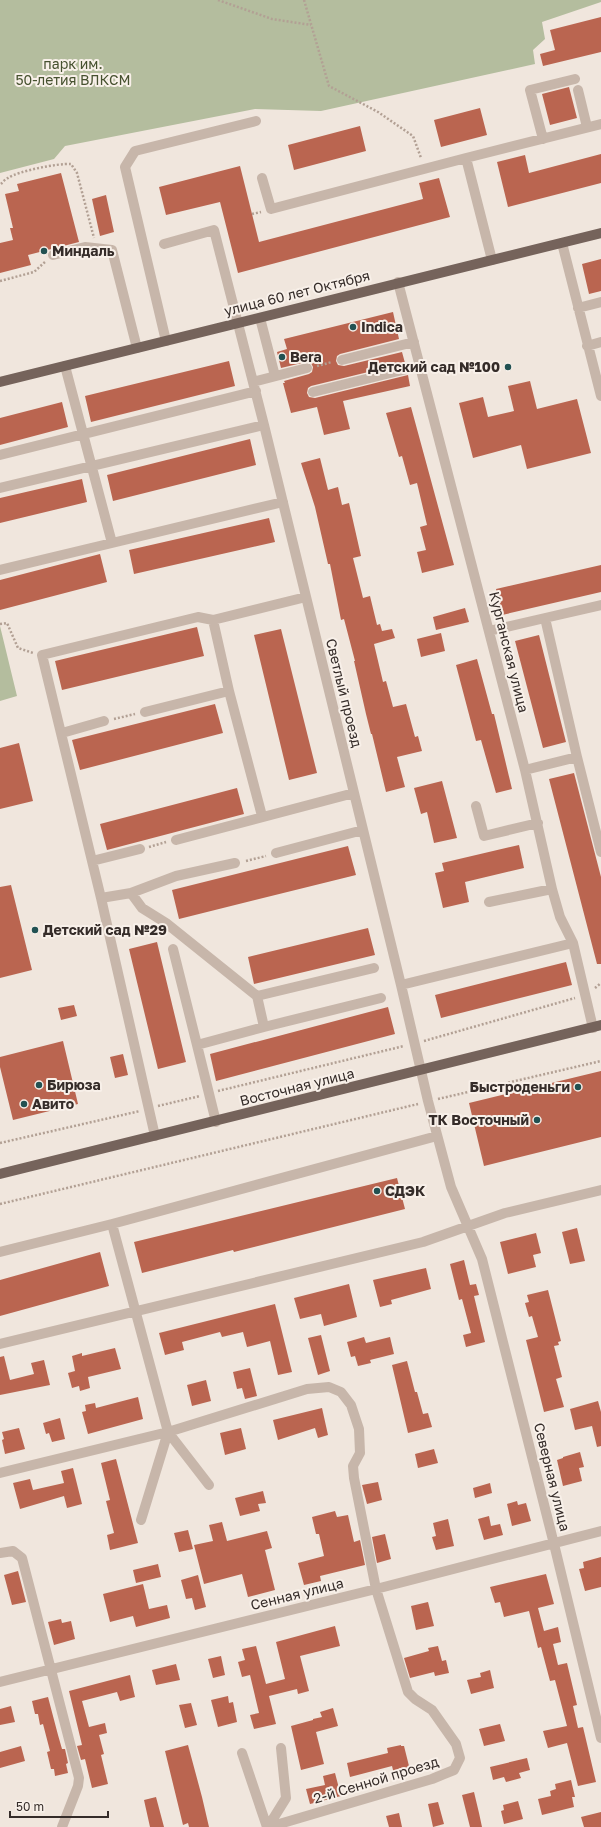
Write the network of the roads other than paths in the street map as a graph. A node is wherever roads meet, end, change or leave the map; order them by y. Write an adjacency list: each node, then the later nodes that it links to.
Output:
1 (575, 79): 6 (street)
2 (578, 90): 5 (street)
3 (256, 120): 19 (street)
4 (601, 124): 5 (street)
5 (587, 127): 6 (street)
6 (543, 139): 7 (street)
7 (466, 158): 8 (street); 13 (street)
8 (262, 178)
9 (601, 233): 10 (main road, улица 60 лет Октября)
10 (562, 243): 13 (main road, улица 60 лет Октября); 16 (street)
11 (164, 244): 18 (street, Светлый проезд)
12 (53, 255): 23 (street)
13 (492, 260): 14 (main road, улица 60 лет Октября)
14 (398, 282): 17 (main road, улица 60 лет Октября); 20 (street, Курганская улица)
15 (601, 302): 16 (street)
16 (578, 308): 22 (street)
17 (260, 318): 18 (main road, улица 60 лет Октября); 28 (street)
18 (238, 323): 19 (main road, улица 60 лет Октября); 30 (street, Светлый проезд)
19 (166, 341): 23 (main road, улица 60 лет Октября)
20 (414, 342): 24 (street); 26 (street, Курганская улица)
21 (601, 342): 22 (street)
22 (588, 346): 32 (street)
23 (137, 348): 25 (main road, улица 60 лет Октября)
24 (342, 360)
25 (65, 366): 29 (main road, улица 60 лет Октября); 34 (street)
26 (420, 366): 31 (street); 45 (street, Курганская улица)
27 (307, 368): 28 (street)
28 (275, 376): 30 (street)
29 (0, 382)
30 (255, 386): 33 (street, Светлый проезд); 34 (street)
31 (313, 392)
32 (601, 396)
33 (264, 426): 36 (street); 38 (street, Светлый проезд)
34 (83, 434): 35 (street); 36 (street)
35 (0, 455)
36 (92, 466): 37 (street); 39 (street)
37 (0, 488)
38 (283, 502): 39 (street); 41 (street, Светлый проезд)
39 (112, 543): 40 (street)
40 (0, 570)
41 (306, 597): 44 (street); 52 (street, Светлый проезд)
42 (601, 605): 43 (street)
43 (545, 618): 45 (street); 50 (street)
44 (213, 620): 46 (street); 49 (street)
45 (489, 631): 51 (street, Курганская улица)
46 (229, 691): 47 (street); 54 (street)
47 (145, 712)
48 (104, 721): 49 (street)
49 (62, 733): 61 (street)
50 (577, 757): 51 (street); 59 (street)
51 (525, 770): 55 (street, Курганская улица)
52 (354, 793): 54 (street); 56 (street, Светлый проезд)
53 (476, 806): 55 (street)
54 (262, 816): 57 (street)
55 (538, 822): 63 (street, Курганская улица)
56 (363, 830): 60 (street); 70 (street, Светлый проезд)
57 (176, 840)
58 (140, 849): 61 (street)
59 (601, 852)
60 (276, 853)
61 (92, 861): 65 (street)
62 (235, 863): 64 (street)
63 (552, 889): 66 (street); 67 (street, Курганская улица)
64 (131, 893): 65 (street); 71 (street)
65 (101, 898): 78 (street)
66 (489, 902)
67 (573, 943): 70 (street); 73 (street, Курганская улица)
68 (173, 948): 75 (street)
69 (374, 968): 71 (street)
70 (401, 985): 76 (street, Светлый проезд)
71 (257, 996): 74 (street)
72 (381, 998): 74 (street)
73 (597, 1026): 76 (main road, Восточная улица)
74 (264, 1027): 75 (street)
75 (197, 1045): 77 (street)
76 (421, 1071): 77 (main road, Восточная улица); 79 (street, Светлый проезд)
77 (216, 1122): 78 (main road, Восточная улица)
78 (155, 1136): 80 (main road, Восточная улица)
79 (437, 1136): 82 (street); 83 (street, Северная улица)
80 (0, 1174)
81 (601, 1190): 83 (street)
82 (112, 1224): 84 (street); 85 (street)
83 (467, 1225): 85 (street); 92 (street, Северная улица)
84 (0, 1252)
85 (136, 1310): 86 (street); 87 (street)
86 (0, 1344)
87 (168, 1432): 88 (street, 2-й Сенной проезд); 89 (street); 90 (street); 94 (street, 2-й Сенной проезд)
88 (0, 1473)
89 (209, 1485)
90 (141, 1520)
91 (601, 1532): 92 (street, Сенная улица)
92 (554, 1544): 94 (street, Сенная улица); 97 (street, Северная улица)
93 (0, 1553): 95 (street)
94 (376, 1589): 95 (street, Сенная улица); 101 (street, 2-й Сенной проезд)
95 (50, 1669): 96 (street, Сенная улица); 100 (street)
96 (0, 1682)
97 (601, 1738)
98 (281, 1748): 101 (street)
99 (242, 1754): 101 (street)
100 (62, 1827)
101 (268, 1827)

